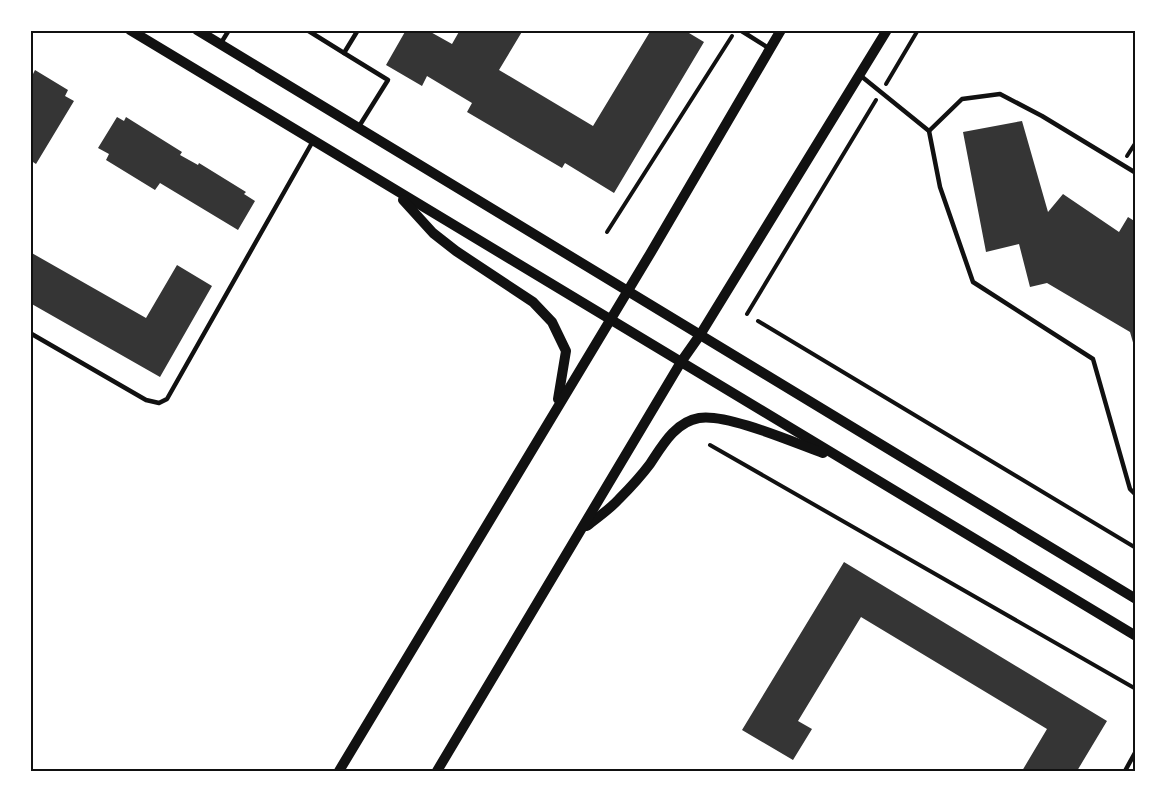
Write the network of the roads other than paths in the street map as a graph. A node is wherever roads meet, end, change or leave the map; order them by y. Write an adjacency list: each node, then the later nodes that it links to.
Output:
1 (130, 30): 15 (street)
2 (197, 30): 9 (street)
3 (229, 30): 9 (lane)
4 (307, 30): 11 (lane)
5 (358, 30): 11 (lane)
6 (740, 30): 10 (lane)
7 (782, 30): 10 (street)
8 (887, 30): 12 (street)
9 (220, 44): 13 (street)
10 (770, 49): 18 (street)
11 (344, 53): 13 (lane)
12 (860, 75): 14 (lane); 21 (street)
13 (358, 128): 18 (street)
14 (929, 131): 16 (lane); 25 (lane)
15 (313, 141): 17 (street); 20 (lane)
16 (1136, 173)
17 (395, 190): 19 (street); 23 (street)
18 (627, 291): 19 (street); 21 (street)
19 (609, 319): 22 (street); 23 (street)
20 (30, 333)
21 (700, 335): 22 (street); 27 (street)
22 (681, 362): 24 (street); 26 (street)
23 (557, 407): 30 (street)
24 (846, 461): 26 (street); 28 (street)
25 (1136, 495)
26 (581, 531): 31 (street)
27 (1136, 599)
28 (1136, 636)
29 (1136, 752): 32 (lane)
30 (339, 771)
31 (437, 771)
32 (1125, 771)

